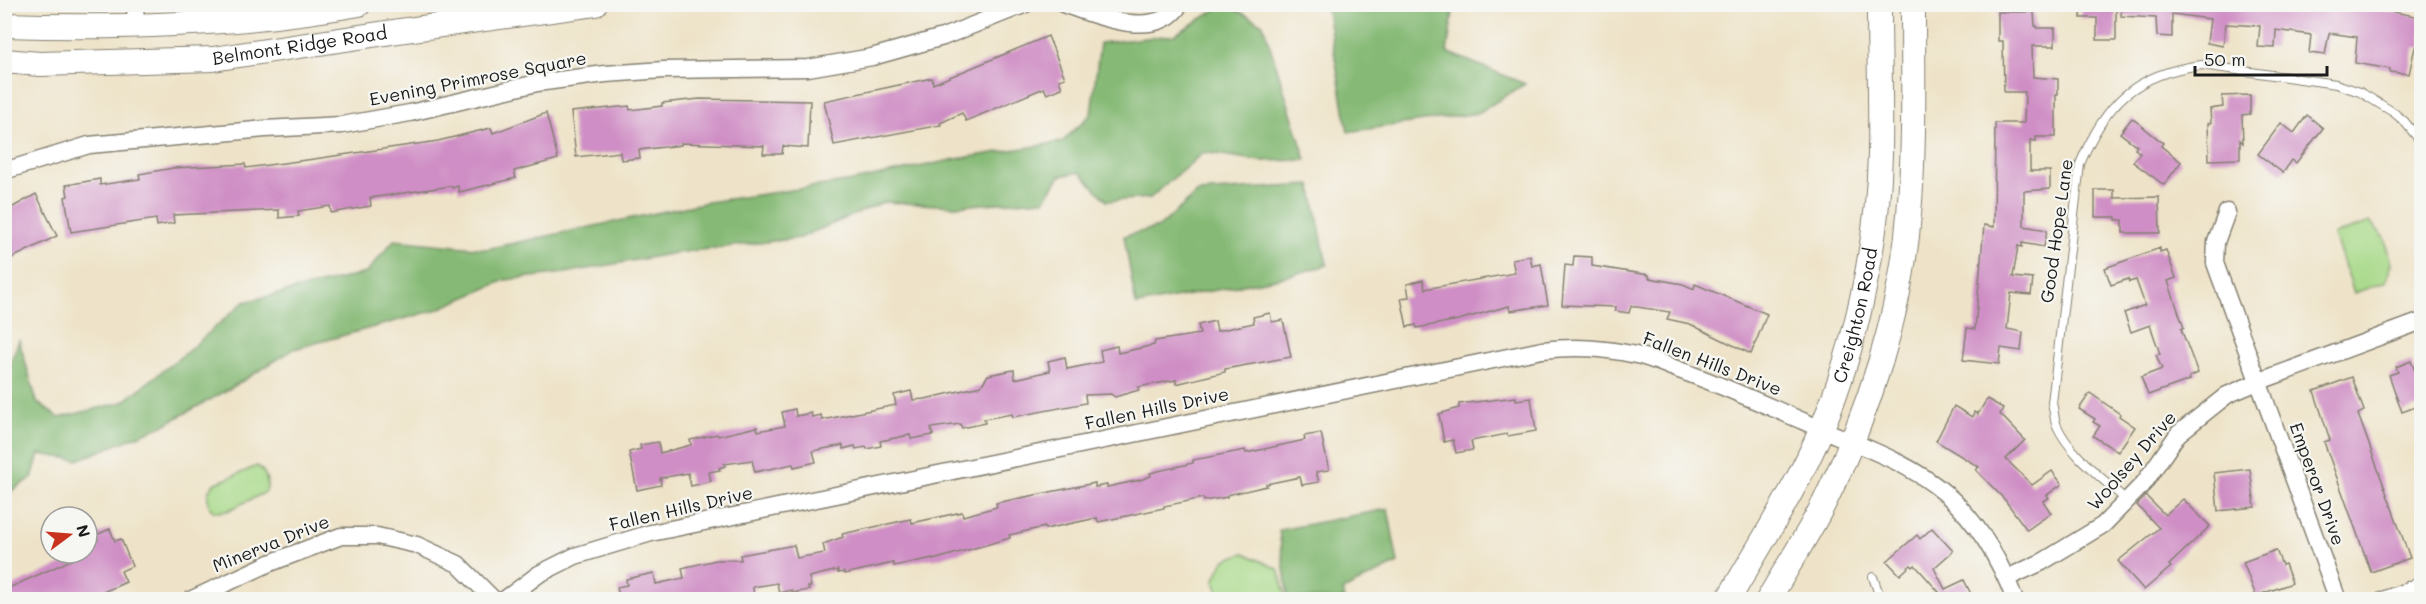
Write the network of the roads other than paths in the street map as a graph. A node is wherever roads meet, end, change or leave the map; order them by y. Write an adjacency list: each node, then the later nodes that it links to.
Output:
1 (359, 4): 8 (street, Belmont Ridge Road)
2 (595, 4): 10 (street, Belmont Ridge Road)
3 (1026, 4): 12 (street, Evening Primrose Square)
4 (1063, 4): 5 (street)
5 (1180, 4)
6 (1879, 4): 16 (street, Creighton Road)
7 (1913, 4): 17 (street, Creighton Road)
8 (136, 15): 9 (street, Belmont Ridge Road)
9 (4, 25)
10 (4, 62)
11 (2421, 143): 18 (lane, Good Hope Lane)
12 (4, 171)
13 (2227, 212): 15 (street, Emperor Drive)
14 (2421, 321): 15 (street, Woolsey Drive)
15 (2260, 381): 18 (street, Woolsey Drive); 31 (street, Emperor Drive)
16 (1821, 429): 17 (street, Fallen Hills Drive); 26 (street, Fallen Hills Drive); 27 (street, Creighton Road)
17 (1852, 442): 20 (street, Fallen Hills Drive); 28 (street, Creighton Road)
18 (2128, 502): 20 (street, Woolsey Drive)
19 (1873, 577): 29 (lane)
20 (2007, 578): 30 (street, Fallen Hills Drive)
21 (226, 584): 23 (street, Minerva Drive); 24 (street); 25 (street, Minerva Drive)
22 (2421, 585): 32 (street)
23 (190, 600)
24 (233, 600)
25 (494, 600)
26 (504, 600)
27 (1728, 600)
28 (1768, 600)
29 (1881, 600)
30 (2015, 600)
31 (2338, 600)
32 (2383, 600)

